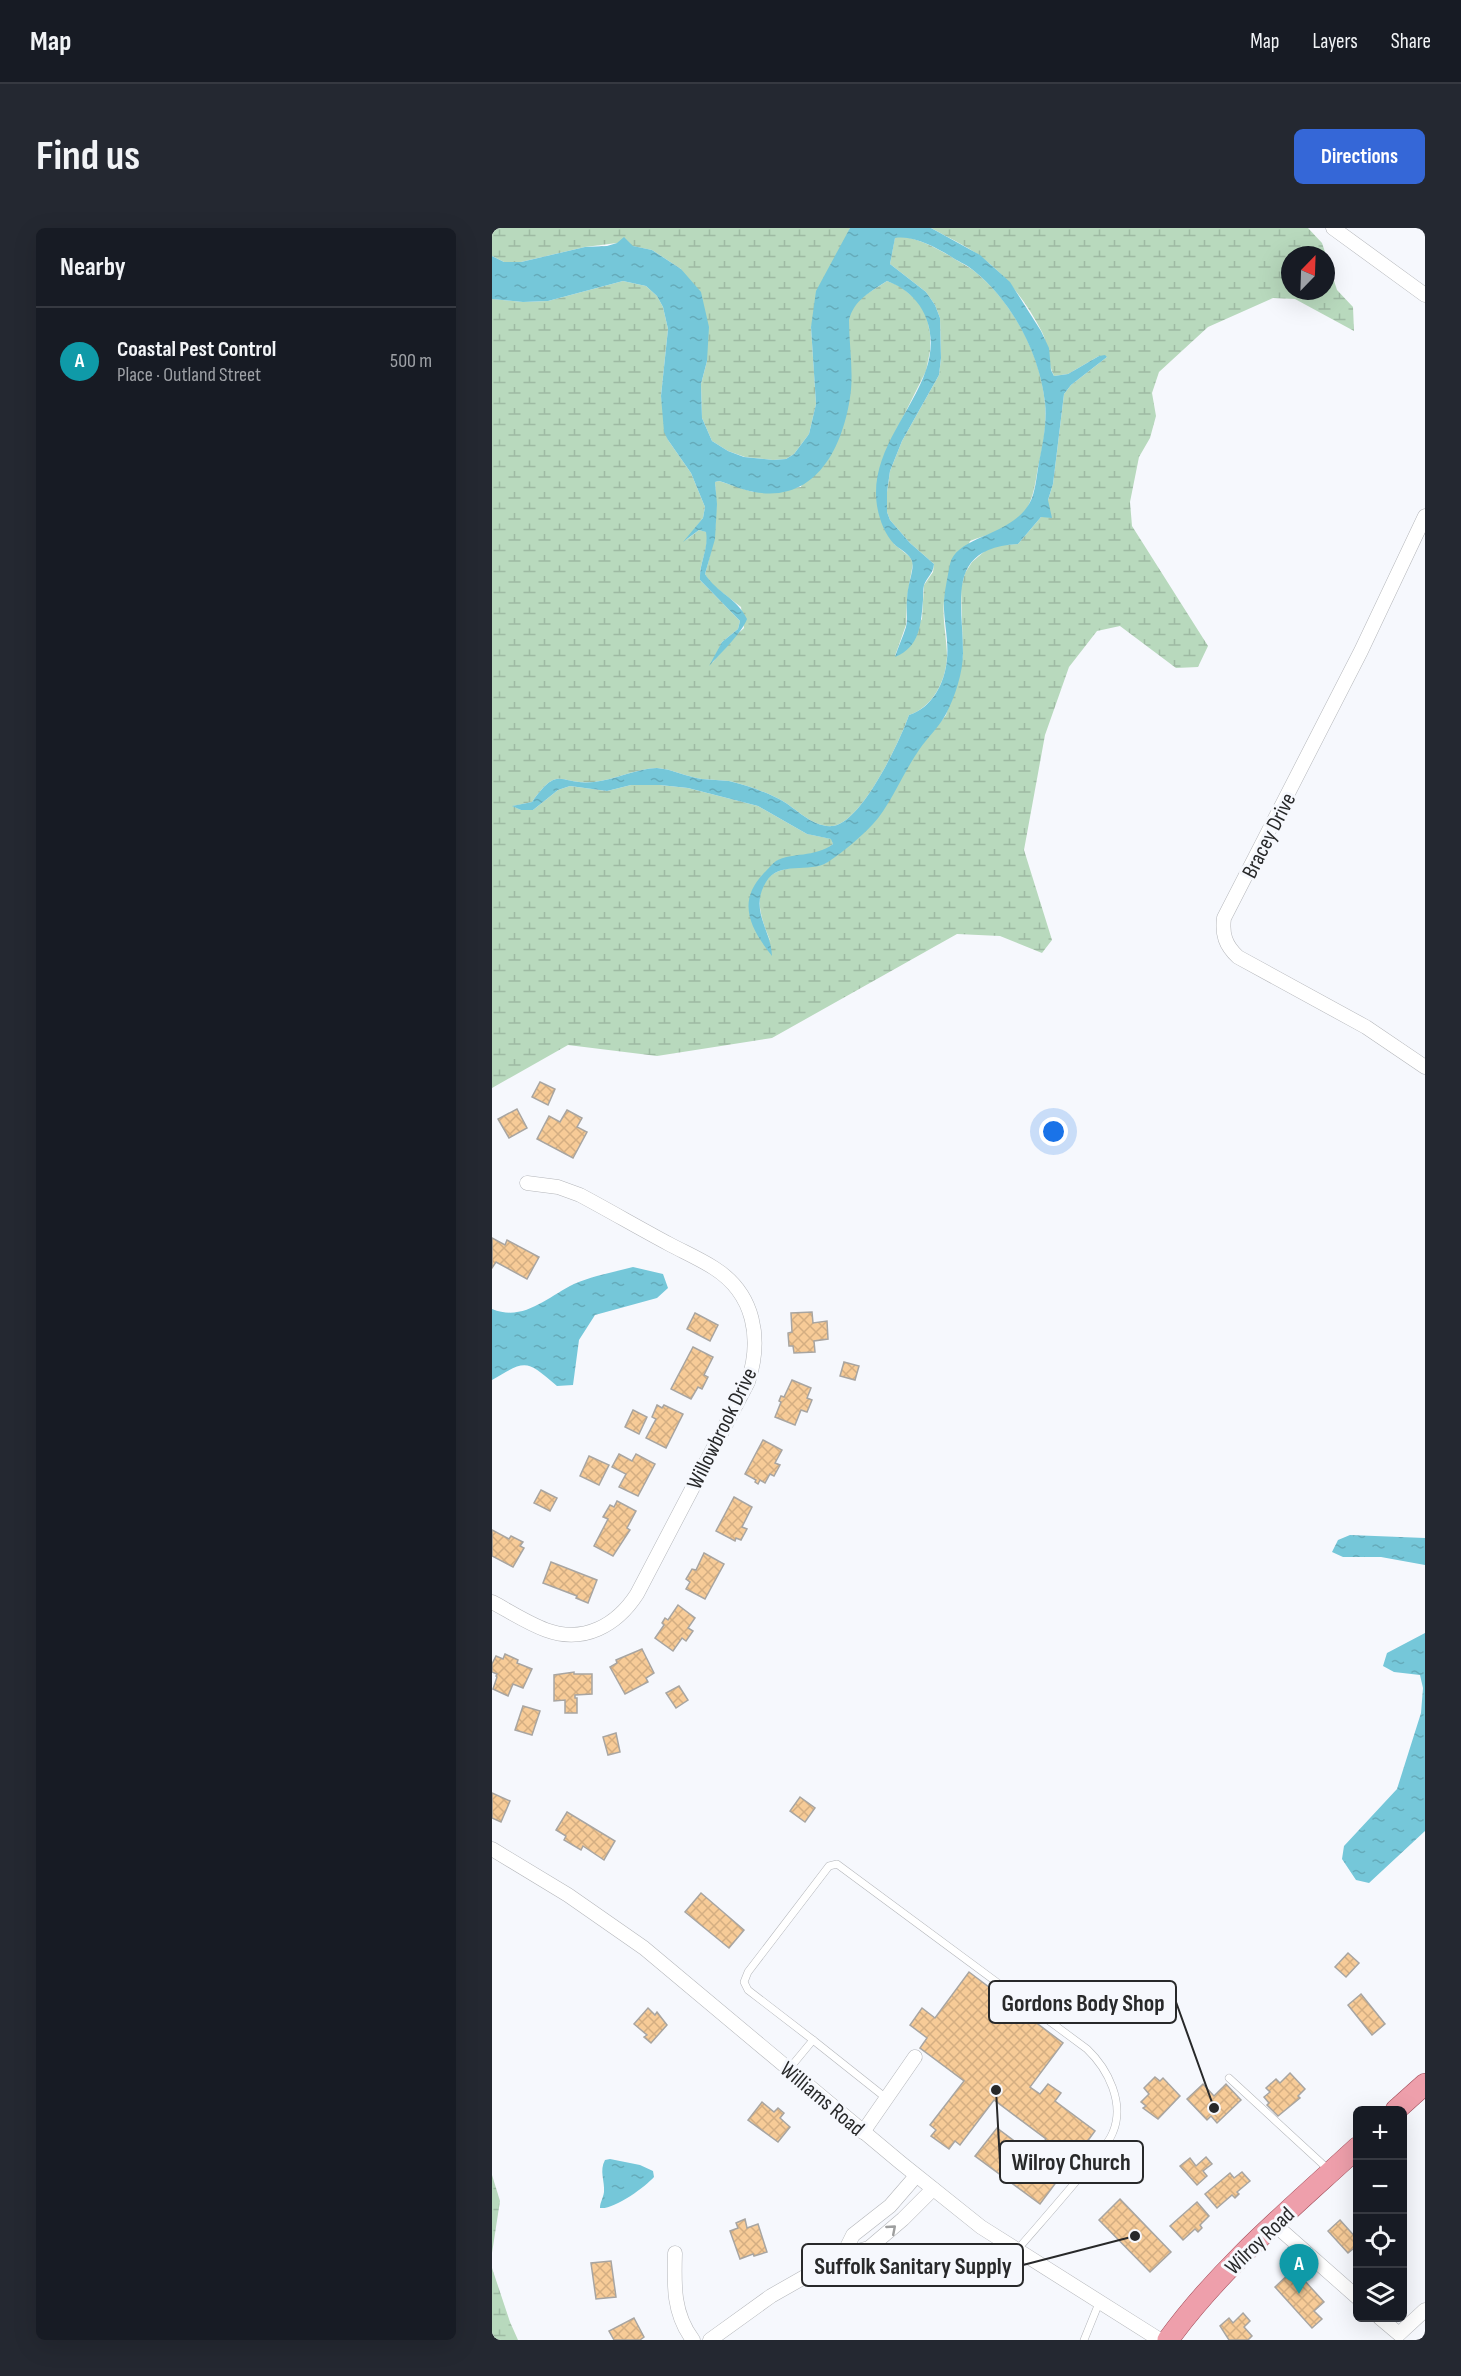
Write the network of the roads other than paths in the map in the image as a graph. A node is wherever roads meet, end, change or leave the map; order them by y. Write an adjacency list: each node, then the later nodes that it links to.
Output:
1 (1333, 228): 2 (street)
2 (1425, 295)
3 (1425, 516): 4 (street, Bracey Drive)
4 (1425, 1067)
5 (527, 1183): 6 (street, Willowbrook Drive)
6 (492, 1602)
7 (492, 1849): 10 (street, Williams Road)
8 (813, 2040): 10 (lane); 13 (lane); 21 (lane)
9 (915, 2057): 13 (street)
10 (789, 2069): 15 (street, Williams Road)
11 (1229, 2078): 17 (lane)
12 (1425, 2084): 14 (main road)
13 (886, 2098): 15 (street)
14 (1400, 2106)
15 (863, 2132): 18 (street, Williams Road)
16 (1353, 2152): 17 (main road, Wilroy Road)
17 (1331, 2172): 20 (main road, Wilroy Road)
18 (916, 2176): 19 (street, Williams Road); 23 (street)
19 (933, 2190): 21 (street, Williams Road); 23 (street, one-way to 19)
20 (1274, 2224): 24 (street); 32 (main road, Wilroy Road)
21 (1017, 2250): 25 (street, Williams Road)
22 (675, 2253): 28 (street)
23 (843, 2255): 29 (street)
24 (1353, 2294)
25 (1099, 2302): 30 (lane); 31 (street, Williams Road)
26 (1425, 2310): 27 (street)
27 (1385, 2322)
28 (693, 2340)
29 (710, 2340)
30 (1084, 2340)
31 (1160, 2340)
32 (1168, 2340)

